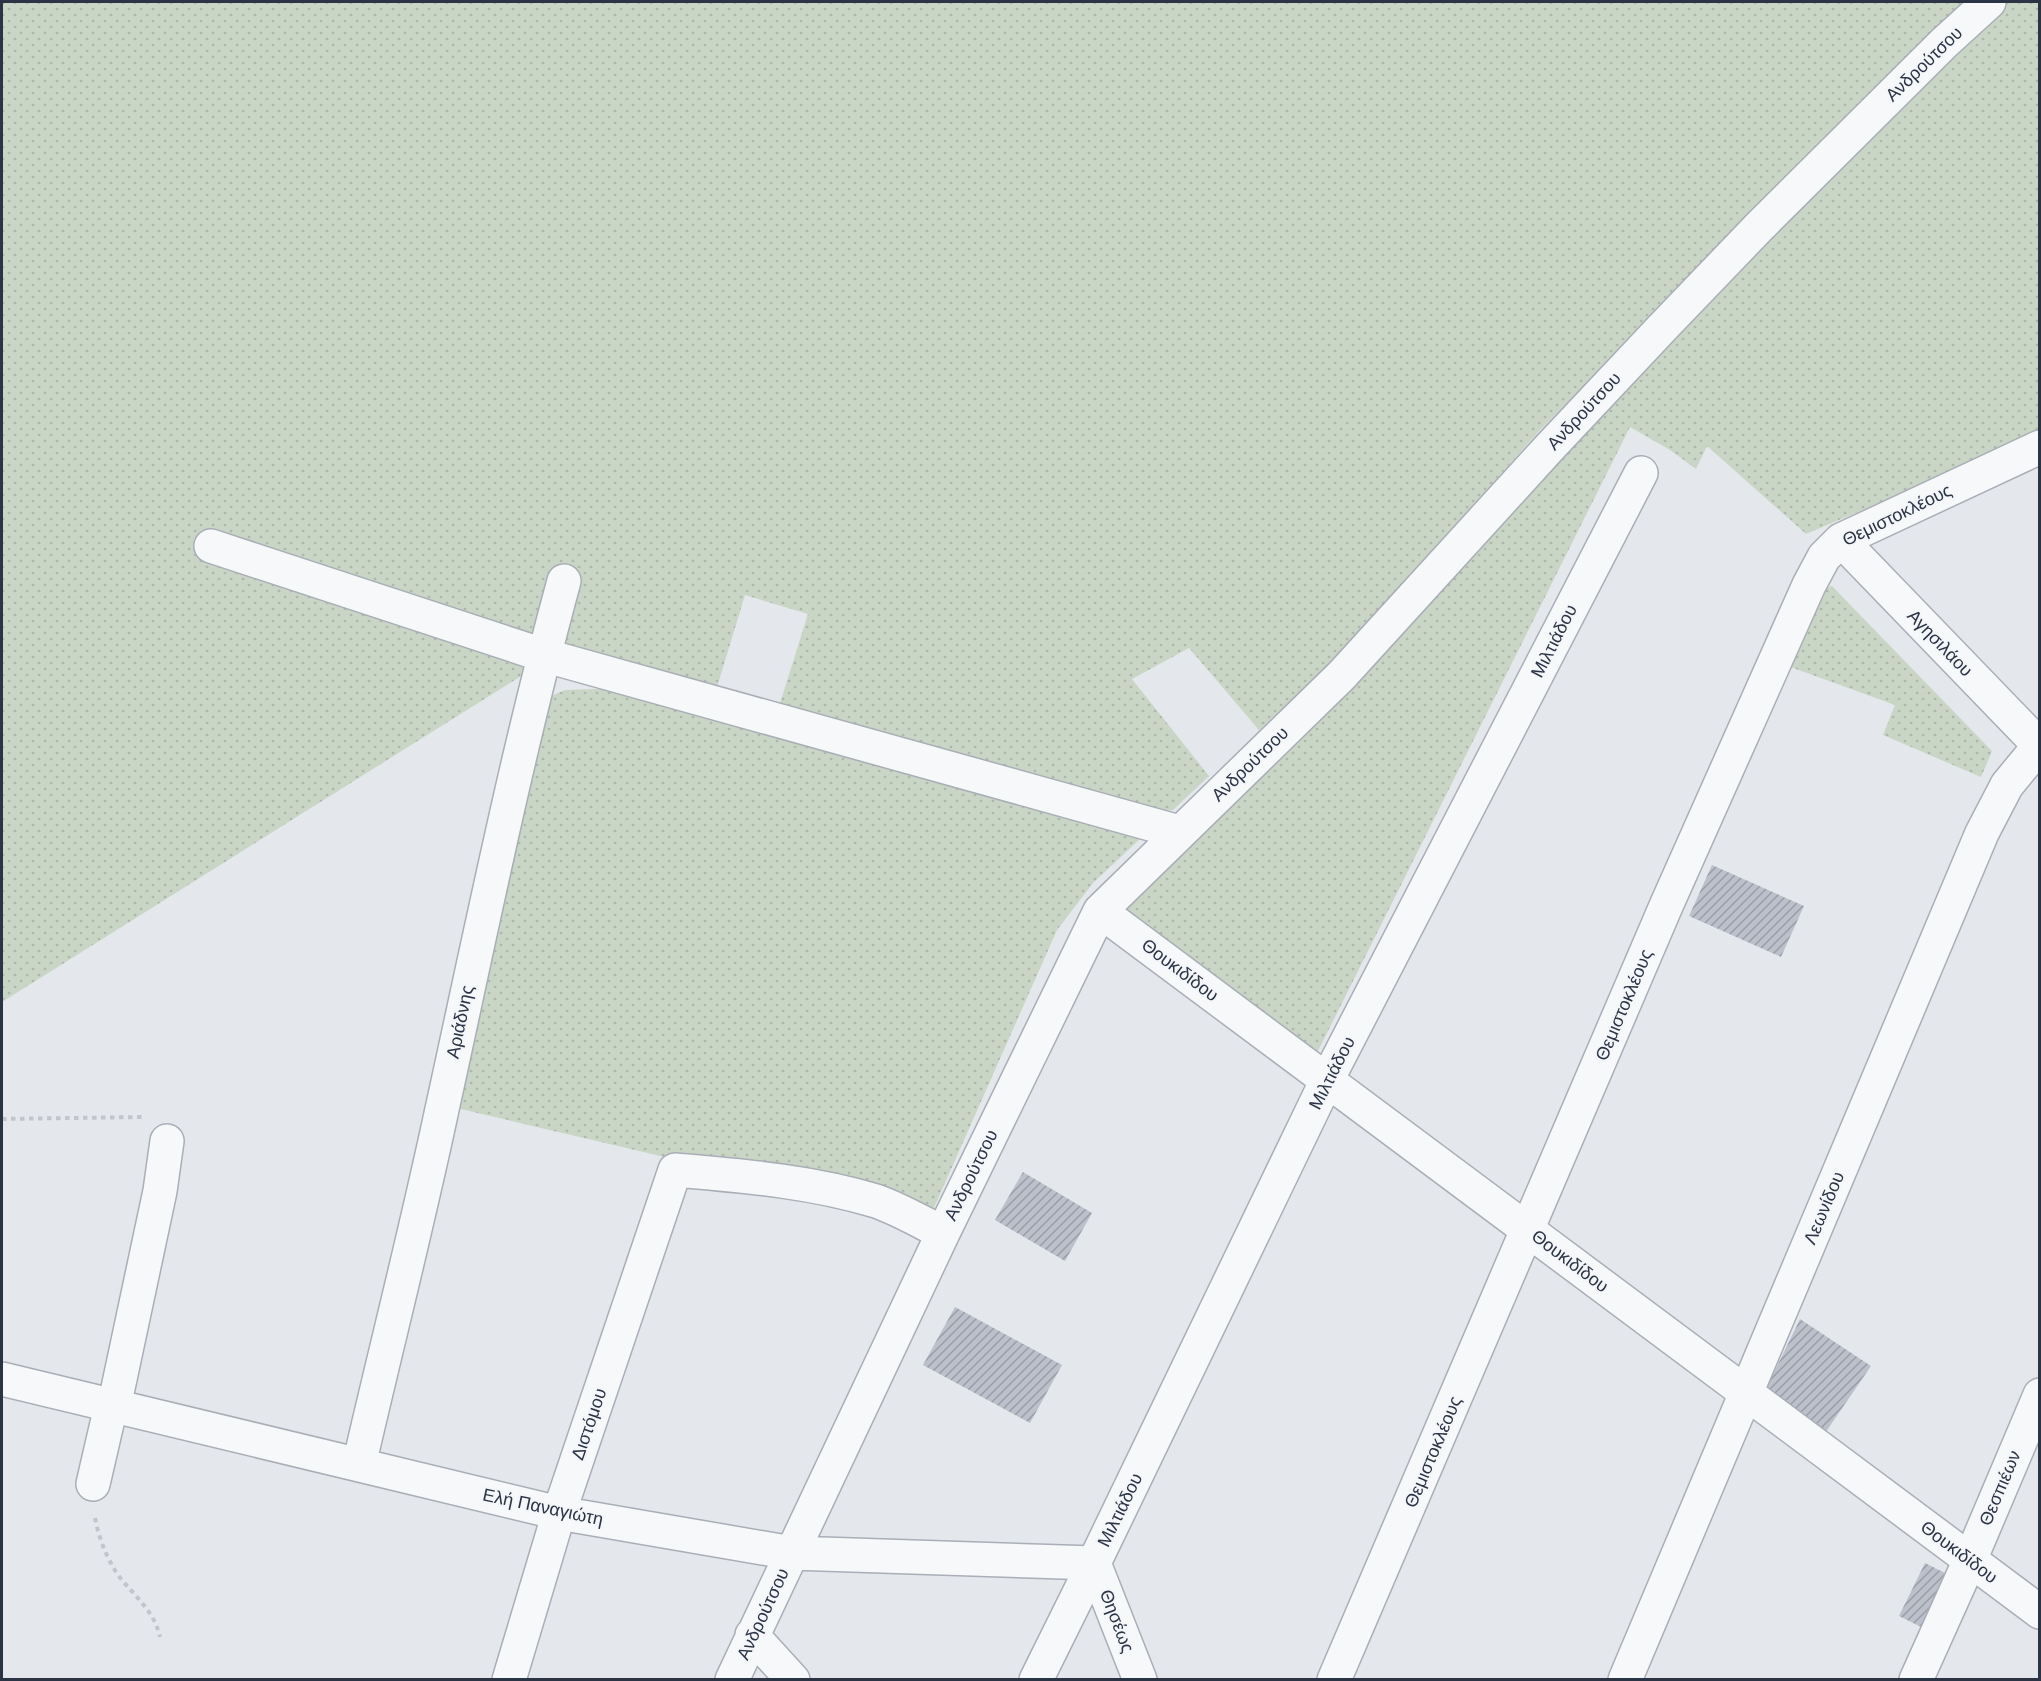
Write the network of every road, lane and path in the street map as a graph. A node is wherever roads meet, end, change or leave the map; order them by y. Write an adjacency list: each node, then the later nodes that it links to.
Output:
1 (1989, 2): 9 (street, Ανδρούτσου)
2 (2038, 449): 4 (street, Θεμιστοκλέους)
3 (1641, 473): 11 (street, Μιλτιάδου)
4 (1841, 540): 8 (street, Αγησιλάου); 14 (street, Θεμιστοκλέους)
5 (212, 546): 7 (street)
6 (564, 580): 7 (street, Αριάδνης)
7 (543, 655): 9 (street); 20 (street, Αριάδνης)
8 (2039, 745): 17 (street, Λεωνίδου)
9 (1179, 832): 10 (street, Ανδρούτσου)
10 (1100, 910): 11 (street, Θουκιδίδου); 15 (street, Ανδρούτσου)
11 (1327, 1080): 14 (street, Θουκιδίδου); 25 (street, Μιλτιάδου)
12 (2, 1119): 13 (path)
13 (167, 1141): 19 (street)
14 (1528, 1230): 17 (street, Θουκιδίδου); 34 (street, Θεμιστοκλέους)
15 (943, 1233): 22 (street, Διστόμου); 23 (street, Ανδρούτσου)
16 (2, 1379): 19 (street, Ελή Παναγιώτη)
17 (1746, 1392): 24 (street, Θουκιδίδου); 35 (street, Λεωνίδου)
18 (2040, 1395): 24 (street, Θεσπιέων)
19 (113, 1407): 20 (street, Ελή Παναγιώτη); 21 (street)
20 (359, 1465): 22 (street, Ελή Παναγιώτη)
21 (93, 1484): 28 (path)
22 (559, 1513): 23 (street, Ελή Παναγιώτη); 29 (street, Διστόμου)
23 (792, 1553): 25 (street, Ελή Παναγιώτη); 27 (street, Ανδρούτσου)
24 (1970, 1560): 26 (street, Θουκιδίδου); 36 (street, Θεσπιέων)
25 (1094, 1563): 32 (street, Μιλτιάδου); 33 (street, Θησέως)
26 (2040, 1612)
27 (752, 1635): 30 (street, Ανδρούτσου); 31 (street)
28 (160, 1637)
29 (509, 1680)
30 (732, 1680)
31 (793, 1680)
32 (1036, 1680)
33 (1140, 1680)
34 (1334, 1680)
35 (1625, 1680)
36 (1916, 1680)

